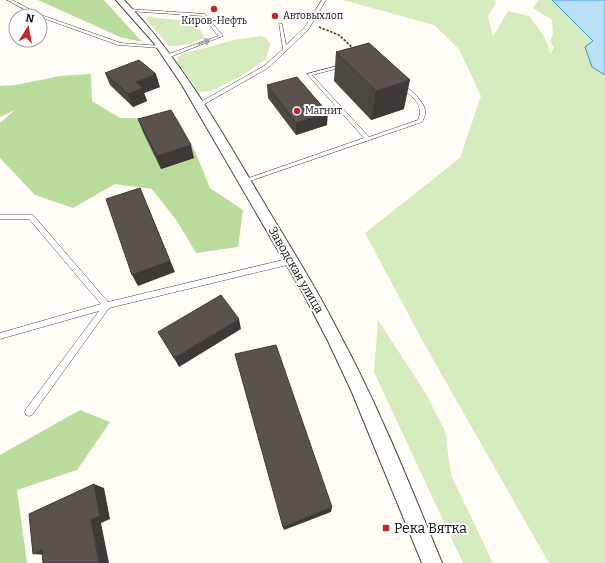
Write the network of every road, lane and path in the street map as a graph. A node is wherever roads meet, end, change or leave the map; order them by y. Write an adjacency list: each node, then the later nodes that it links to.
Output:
1 (9, 0): 4 (lane)
2 (324, 0): 6 (lane)
3 (124, 5): 9 (street, Заводская улица); 9 (lane, one-way to 3)
4 (24, 8)
5 (48, 19): 9 (lane)
6 (310, 23): 8 (lane); 10 (path)
7 (280, 24): 8 (lane)
8 (285, 49): 13 (lane)
9 (164, 51): 13 (street, Заводская улица)
10 (358, 53)
11 (354, 62): 14 (lane)
12 (396, 82): 14 (lane)
13 (199, 105): 15 (street, Заводская улица)
14 (368, 139): 15 (lane)
15 (245, 181): 17 (street, Заводская улица)
16 (0, 217): 18 (lane)
17 (291, 261): 18 (lane); 21 (street, Заводская улица)
18 (107, 305): 19 (lane); 20 (lane)
19 (0, 336)
20 (29, 412)
21 (432, 563)

